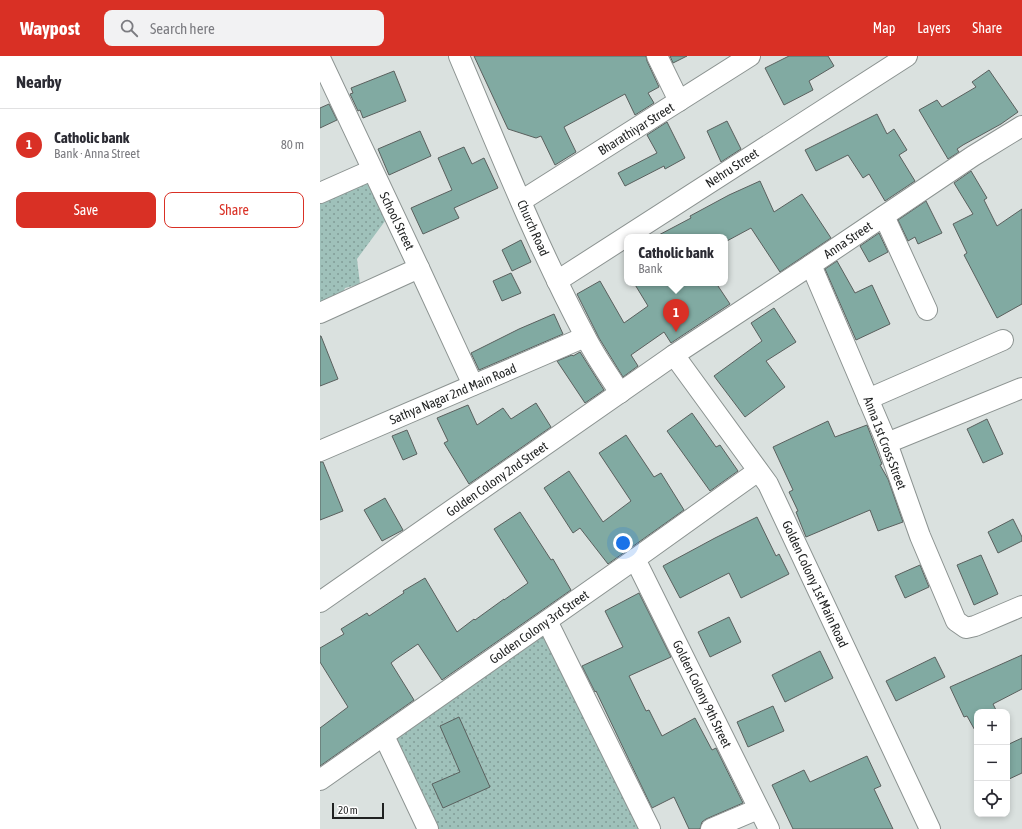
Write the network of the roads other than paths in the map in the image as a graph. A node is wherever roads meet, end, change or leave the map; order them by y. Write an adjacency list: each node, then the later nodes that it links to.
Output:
1 (459, 56): 10 (street, Church Road)
2 (657, 56): 6 (street)
3 (750, 56): 6 (street, Bharathiyar Street)
4 (907, 56): 12 (street, Nehru Street)
5 (320, 58): 8 (street, School Street)
6 (679, 101): 10 (street, Bharathiyar Street)
7 (1022, 126): 11 (street, Anna Street)
8 (372, 170): 9 (street); 15 (street, School Street)
9 (320, 193)
10 (521, 201): 16 (street, Church Road)
11 (884, 216): 14 (street, Anna Street); 17 (street)
12 (630, 234)
13 (624, 238): 16 (street, Nehru Street)
14 (811, 265): 21 (street, Anna Street); 25 (street, Anna 1st Cross Street)
15 (419, 268): 18 (street); 22 (street, School Street)
16 (557, 281): 19 (street, Church Road)
17 (927, 310)
18 (320, 313)
19 (585, 337): 22 (street, Sathya Nagar 2nd Main Road); 24 (street, Church Road)
20 (1003, 340): 25 (street)
21 (674, 354): 24 (street, Golden Colony 2nd Street); 28 (street, Golden Colony 1st Main Road)
22 (473, 385): 27 (street, Sathya Nagar 2nd Main Road)
23 (1022, 388): 26 (street)
24 (620, 393): 30 (street, Golden Colony 2nd Street)
25 (868, 399): 26 (street, Anna 1st Cross Street)
26 (887, 443): 31 (street, Anna 1st Cross Street)
27 (320, 451)
28 (758, 471): 29 (street, Golden Colony 3rd Street); 40 (street, Golden Colony 1st Main Road)
29 (635, 559): 32 (street, Golden Colony 3rd Street); 35 (street, Golden Colony 9th Street)
30 (320, 602)
31 (1022, 606)
32 (547, 621): 33 (street, Golden Colony 3rd Street); 37 (street)
33 (384, 736): 34 (street, Golden Colony 3rd Street); 36 (street)
34 (320, 780)
35 (758, 809): 38 (street); 39 (street, Golden Colony 9th Street)
36 (428, 829)
37 (650, 829)
38 (711, 829)
39 (769, 829)
40 (930, 829)

